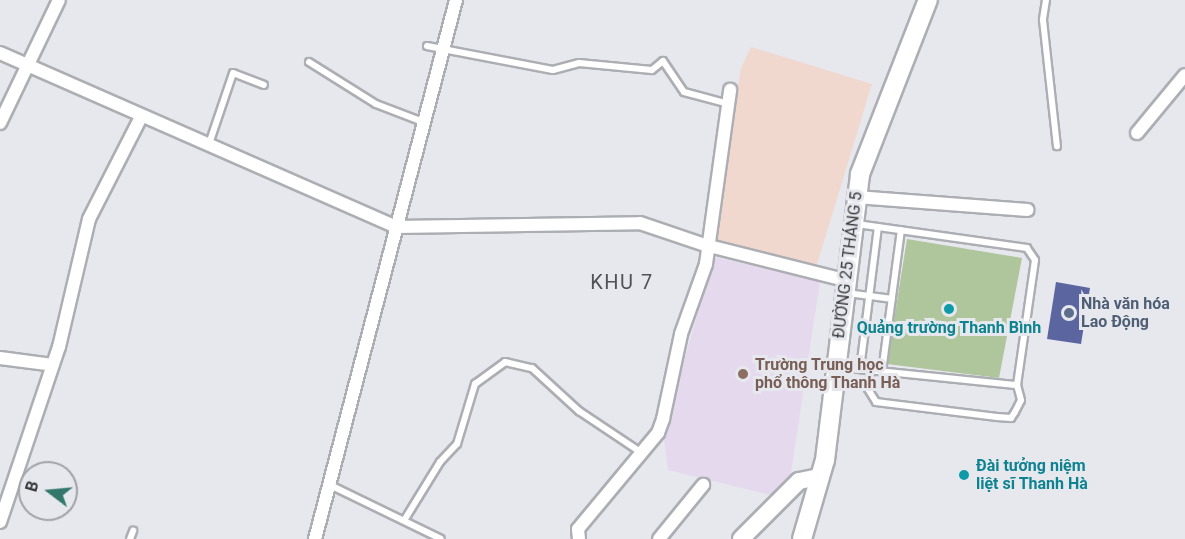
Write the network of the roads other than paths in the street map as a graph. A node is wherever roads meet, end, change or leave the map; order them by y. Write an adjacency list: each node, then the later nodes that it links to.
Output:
1 (59, 0): 9 (street)
2 (456, 0): 6 (street)
3 (928, 0): 20 (main road, ĐƯỜNG 25 THÁNG 5)
4 (1046, 0): 18 (lane)
5 (427, 46): 6 (lane)
6 (442, 52): 13 (lane); 15 (street)
7 (0, 53): 9 (street)
8 (309, 62): 15 (lane)
9 (26, 65): 14 (street); 16 (street)
10 (1185, 75): 17 (street)
11 (264, 85): 19 (lane)
12 (730, 90): 13 (street)
13 (729, 104): 26 (street)
14 (141, 117): 19 (street); 31 (street)
15 (423, 122): 23 (street)
16 (0, 123)
17 (1137, 133)
18 (1057, 146)
19 (208, 147): 23 (street)
20 (856, 197): 21 (street); 22 (main road, ĐƯỜNG 25 THÁNG 5)
21 (1028, 210)
22 (853, 224): 24 (lane); 27 (main road, ĐƯỜNG 25 THÁNG 5)
23 (396, 227): 26 (street); 39 (street)
24 (878, 227): 25 (lane); 28 (lane)
25 (901, 231): 29 (lane); 36 (lane)
26 (710, 246): 27 (street); 37 (street)
27 (844, 287): 28 (lane); 32 (main road, ĐƯỜNG 25 THÁNG 5)
28 (869, 296): 29 (lane); 33 (lane)
29 (892, 299): 35 (lane)
30 (0, 358): 31 (street)
31 (53, 366): 42 (street)
32 (835, 366): 33 (lane); 38 (main road, ĐƯỜNG 25 THÁNG 5)
33 (860, 369): 34 (lane)
34 (871, 371): 35 (lane); 36 (lane)
35 (882, 372): 36 (lane)
36 (1017, 386)
37 (639, 451): 41 (lane); 47 (street)
38 (819, 477): 49 (street); 50 (main road, ĐƯỜNG 25 THÁNG 5)
39 (329, 484): 41 (lane); 45 (street)
40 (703, 485): 48 (street)
41 (405, 519): 46 (lane)
42 (0, 522)
43 (133, 531): 44 (lane)
44 (130, 539)
45 (315, 539)
46 (441, 539)
47 (579, 539)
48 (659, 539)
49 (741, 539)
50 (802, 539)

